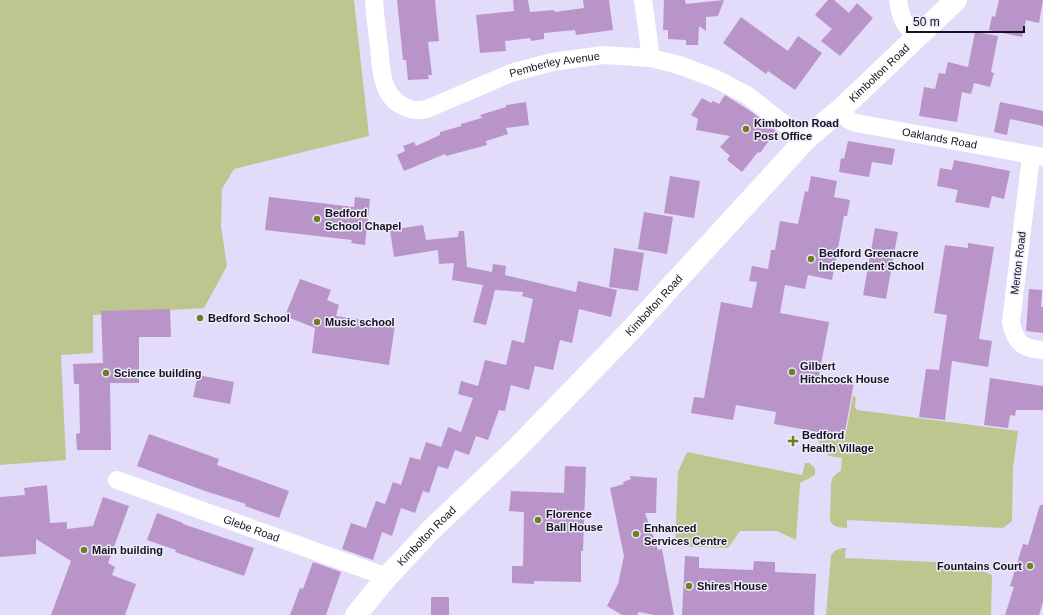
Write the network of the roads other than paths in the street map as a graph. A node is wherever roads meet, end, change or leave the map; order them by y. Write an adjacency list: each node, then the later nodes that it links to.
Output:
1 (374, 0): 6 (street, Pemberley Avenue)
2 (643, 0): 6 (street)
3 (898, 0): 5 (street)
4 (956, 0): 5 (main road, Kimbolton Road)
5 (916, 38): 7 (main road, Kimbolton Road)
6 (651, 58): 8 (street, Pemberley Avenue)
7 (840, 110): 8 (main road, Kimbolton Road); 9 (street, Oaklands Road)
8 (807, 138): 12 (main road, Kimbolton Road)
9 (1037, 156): 10 (street, Merton Road)
10 (1043, 350)
11 (117, 480): 12 (street, Glebe Road)
12 (387, 577): 13 (main road, Kimbolton Road)
13 (356, 615)

